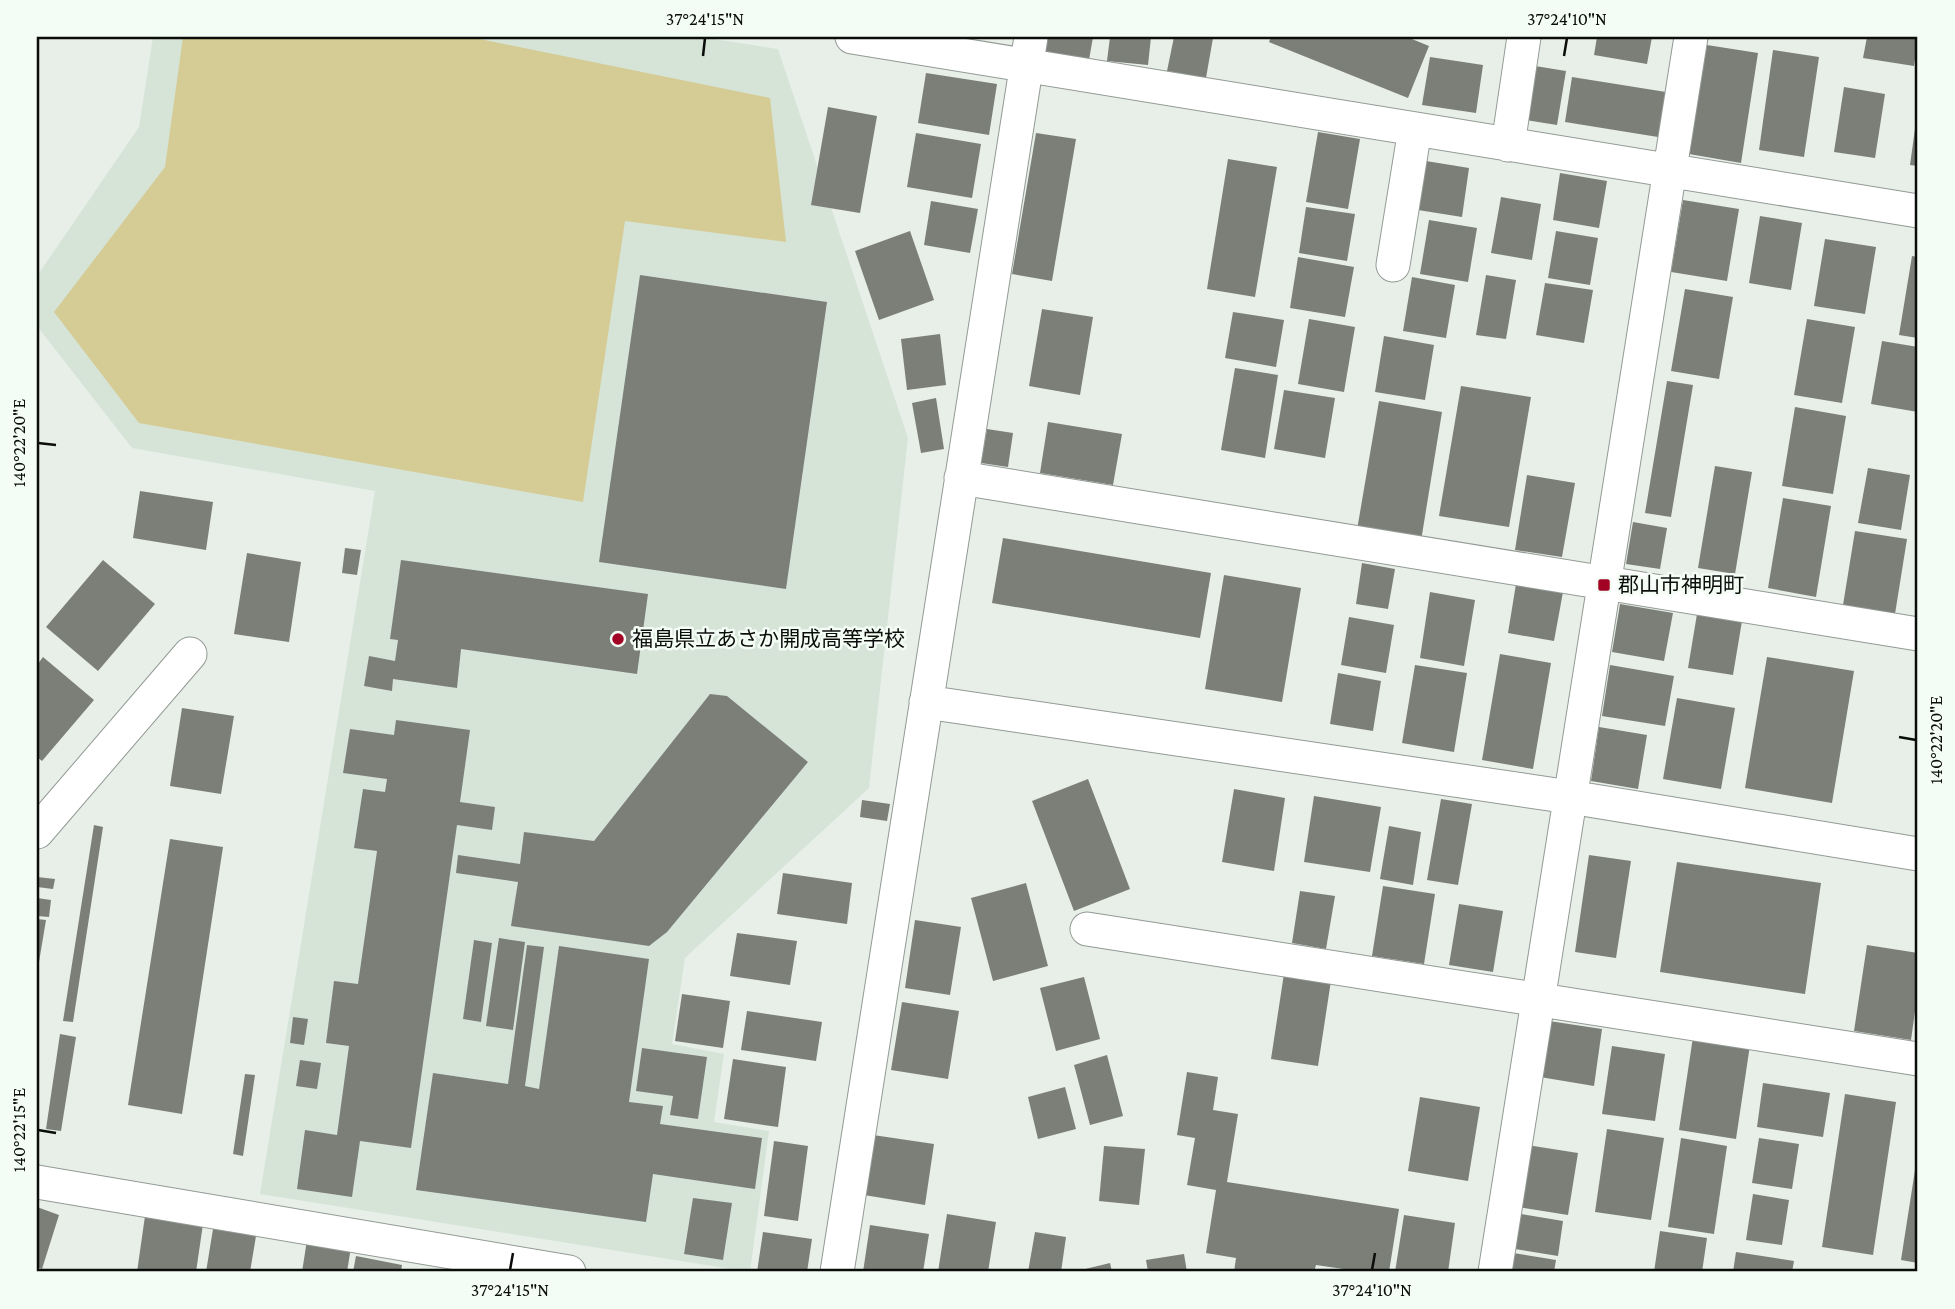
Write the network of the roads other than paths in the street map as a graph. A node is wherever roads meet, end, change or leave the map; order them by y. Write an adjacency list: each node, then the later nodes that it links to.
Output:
1 (852, 37): 4 (street)
2 (1524, 37): 6 (street)
3 (1690, 37): 7 (street)
4 (1029, 51): 5 (street); 10 (street)
5 (1415, 129): 6 (street); 9 (street)
6 (1508, 145): 7 (street)
7 (1667, 171): 8 (street); 11 (street)
8 (1918, 211)
9 (1393, 265)
10 (961, 478): 11 (street); 14 (street)
11 (1604, 582): 12 (street); 15 (street)
12 (1918, 634)
13 (190, 654): 16 (street)
14 (926, 702): 15 (street); 24 (street)
15 (1570, 797): 17 (street); 19 (street)
16 (40, 821)
17 (1918, 854)
18 (1087, 929): 19 (street)
19 (1538, 998): 20 (street); 25 (street)
20 (1918, 1059)
21 (37, 1182): 22 (street)
22 (447, 1262): 23 (street)
23 (569, 1272)
24 (837, 1272)
25 (1495, 1272)

